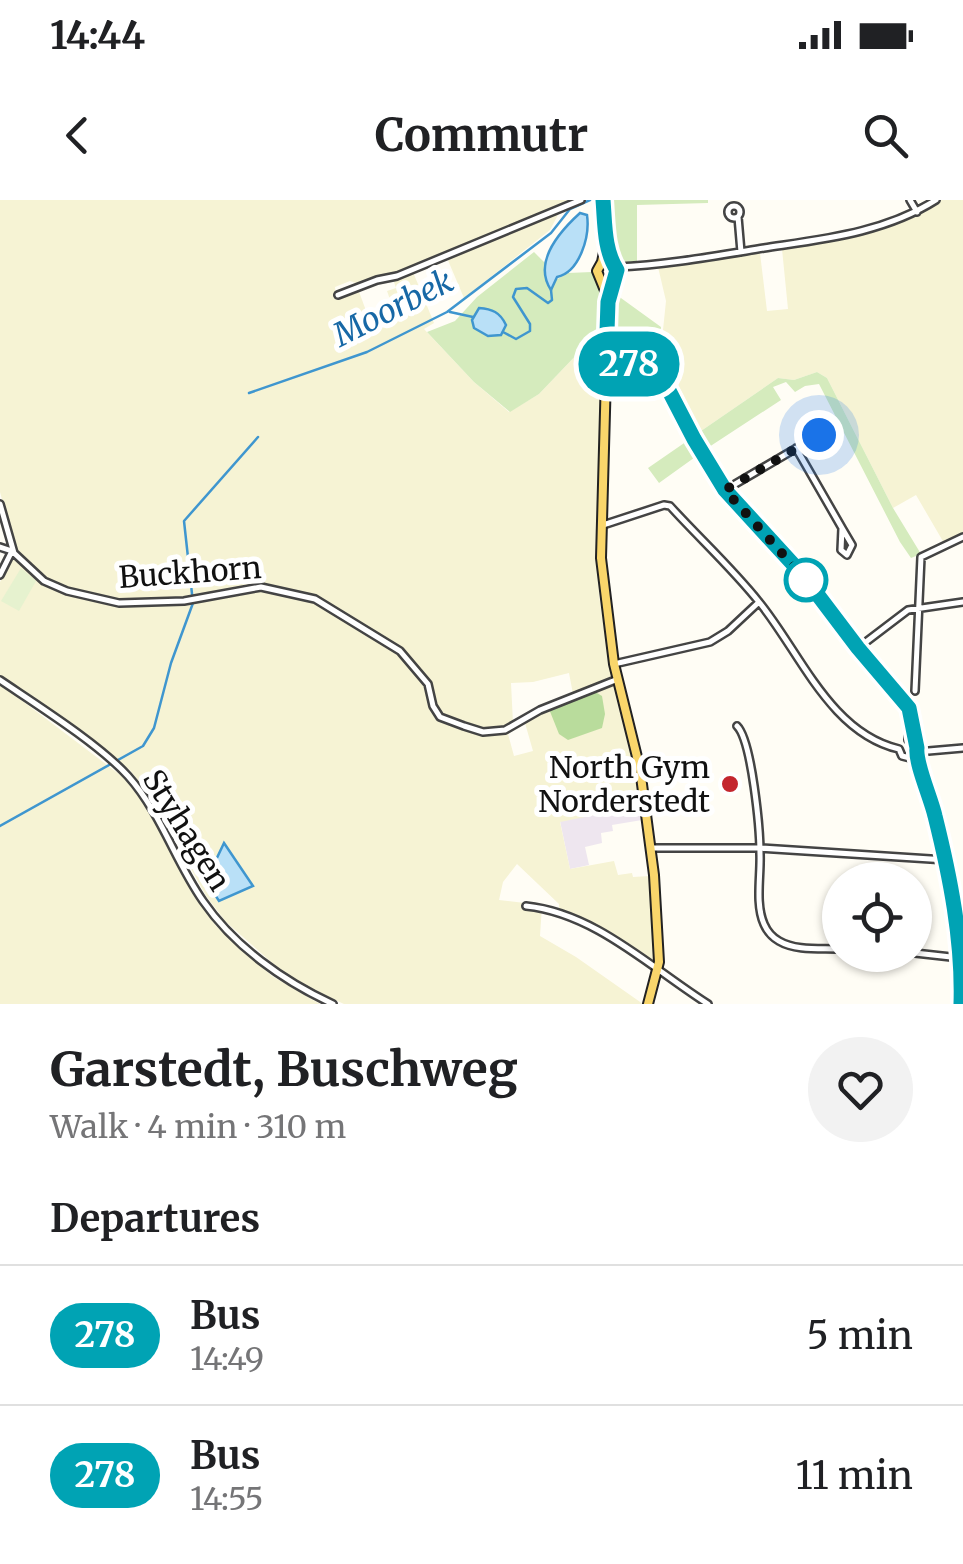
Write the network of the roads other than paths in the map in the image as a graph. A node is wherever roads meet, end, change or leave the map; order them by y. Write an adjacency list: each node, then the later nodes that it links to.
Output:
1 (581, 200): 9 (street)
2 (602, 200): 8 (main road)
3 (910, 200): 5 (street)
4 (936, 200): 5 (street)
5 (917, 212): 7 (street)
6 (738, 217): 7 (street)
7 (741, 252): 8 (street)
8 (610, 271): 10 (main road)
9 (338, 295)
10 (606, 366): 13 (street); 15 (main road)
11 (829, 429): 12 (street)
12 (796, 448): 13 (street); 16 (street)
13 (725, 490): 24 (street)
14 (0, 504): 19 (street)
15 (601, 525): 21 (street); 25 (main road)
16 (842, 528)
17 (963, 537): 23 (street)
18 (0, 548): 19 (street)
19 (12, 551): 20 (street); 26 (street, Buckhorn)
20 (0, 575)
21 (759, 602): 25 (street); 32 (street)
22 (963, 602): 23 (street)
23 (918, 608): 24 (street); 28 (street)
24 (858, 648): 30 (street)
25 (614, 664): 26 (main road)
26 (618, 679): 34 (main road)
27 (0, 680): 44 (street, Styhagen)
28 (915, 690)
29 (736, 726): 35 (street)
30 (911, 741): 32 (street); 33 (street)
31 (963, 748): 33 (street)
32 (899, 749): 33 (street)
33 (914, 755): 36 (street)
34 (650, 848): 35 (street); 43 (main road)
35 (760, 848): 36 (street); 40 (street)
36 (946, 860): 38 (street)
37 (526, 906): 43 (street)
38 (960, 929): 39 (street)
39 (961, 938): 42 (street)
40 (822, 948)
41 (932, 955): 42 (street)
42 (960, 958): 47 (street)
43 (658, 971): 45 (main road); 46 (street)
44 (332, 1004)
45 (648, 1004)
46 (708, 1004)
47 (961, 1004)

